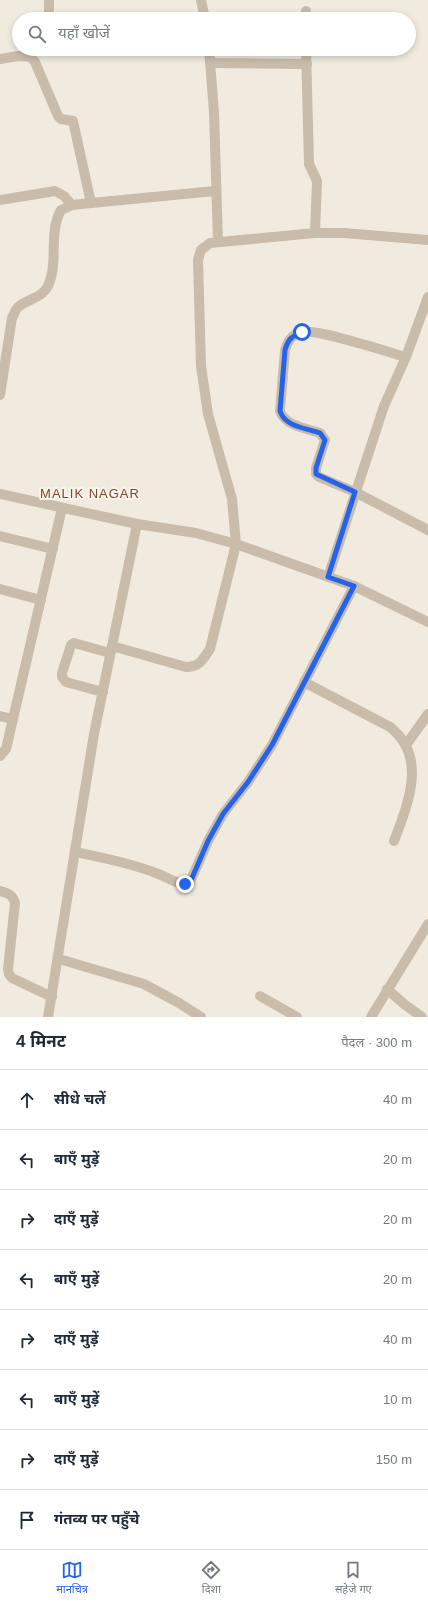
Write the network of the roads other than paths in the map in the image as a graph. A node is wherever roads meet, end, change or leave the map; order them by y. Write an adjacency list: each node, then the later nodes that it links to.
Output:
1 (49, 0): 3 (street)
2 (202, 0): 4 (street)
3 (50, 12)
4 (204, 12)
5 (26, 56): 9 (street)
6 (33, 56): 14 (street)
7 (210, 56): 10 (street)
8 (306, 56): 11 (street)
9 (0, 59)
10 (211, 63): 11 (street); 12 (street)
11 (307, 64): 16 (street)
12 (215, 191): 14 (street); 18 (street)
13 (0, 200): 15 (street)
14 (91, 203): 15 (street)
15 (72, 205): 21 (street)
16 (316, 233): 17 (street); 18 (street)
17 (428, 240)
18 (218, 242): 28 (street)
19 (428, 297): 20 (street)
20 (406, 357): 22 (street); 22 (street)
21 (0, 395)
22 (355, 492): 26 (street); 30 (street)
23 (0, 494): 24 (street)
24 (62, 508): 25 (street); 29 (street)
25 (137, 524): 28 (street); 35 (street)
26 (428, 530)
27 (0, 536): 29 (street)
28 (236, 544): 30 (street); 35 (street)
29 (52, 549): 33 (street)
30 (328, 577): 31 (street)
31 (354, 586): 34 (street); 36 (street)
32 (0, 589): 33 (street)
33 (41, 600): 40 (street)
34 (428, 622)
35 (111, 649): 37 (street); 37 (street)
36 (304, 682): 41 (street); 44 (street)
37 (103, 692): 44 (street)
38 (428, 714): 41 (street)
39 (0, 716): 40 (street)
40 (13, 719): 42 (street)
41 (406, 745): 43 (street)
42 (0, 756)
43 (394, 841)
44 (76, 852): 47 (street)
45 (0, 891): 50 (street)
46 (426, 930): 48 (street)
47 (59, 959): 50 (street); 52 (street)
48 (387, 989): 54 (street); 55 (street)
49 (260, 996): 53 (street)
50 (52, 997): 51 (street)
51 (48, 1017)
52 (201, 1017)
53 (297, 1017)
54 (371, 1017)
55 (422, 1017)

